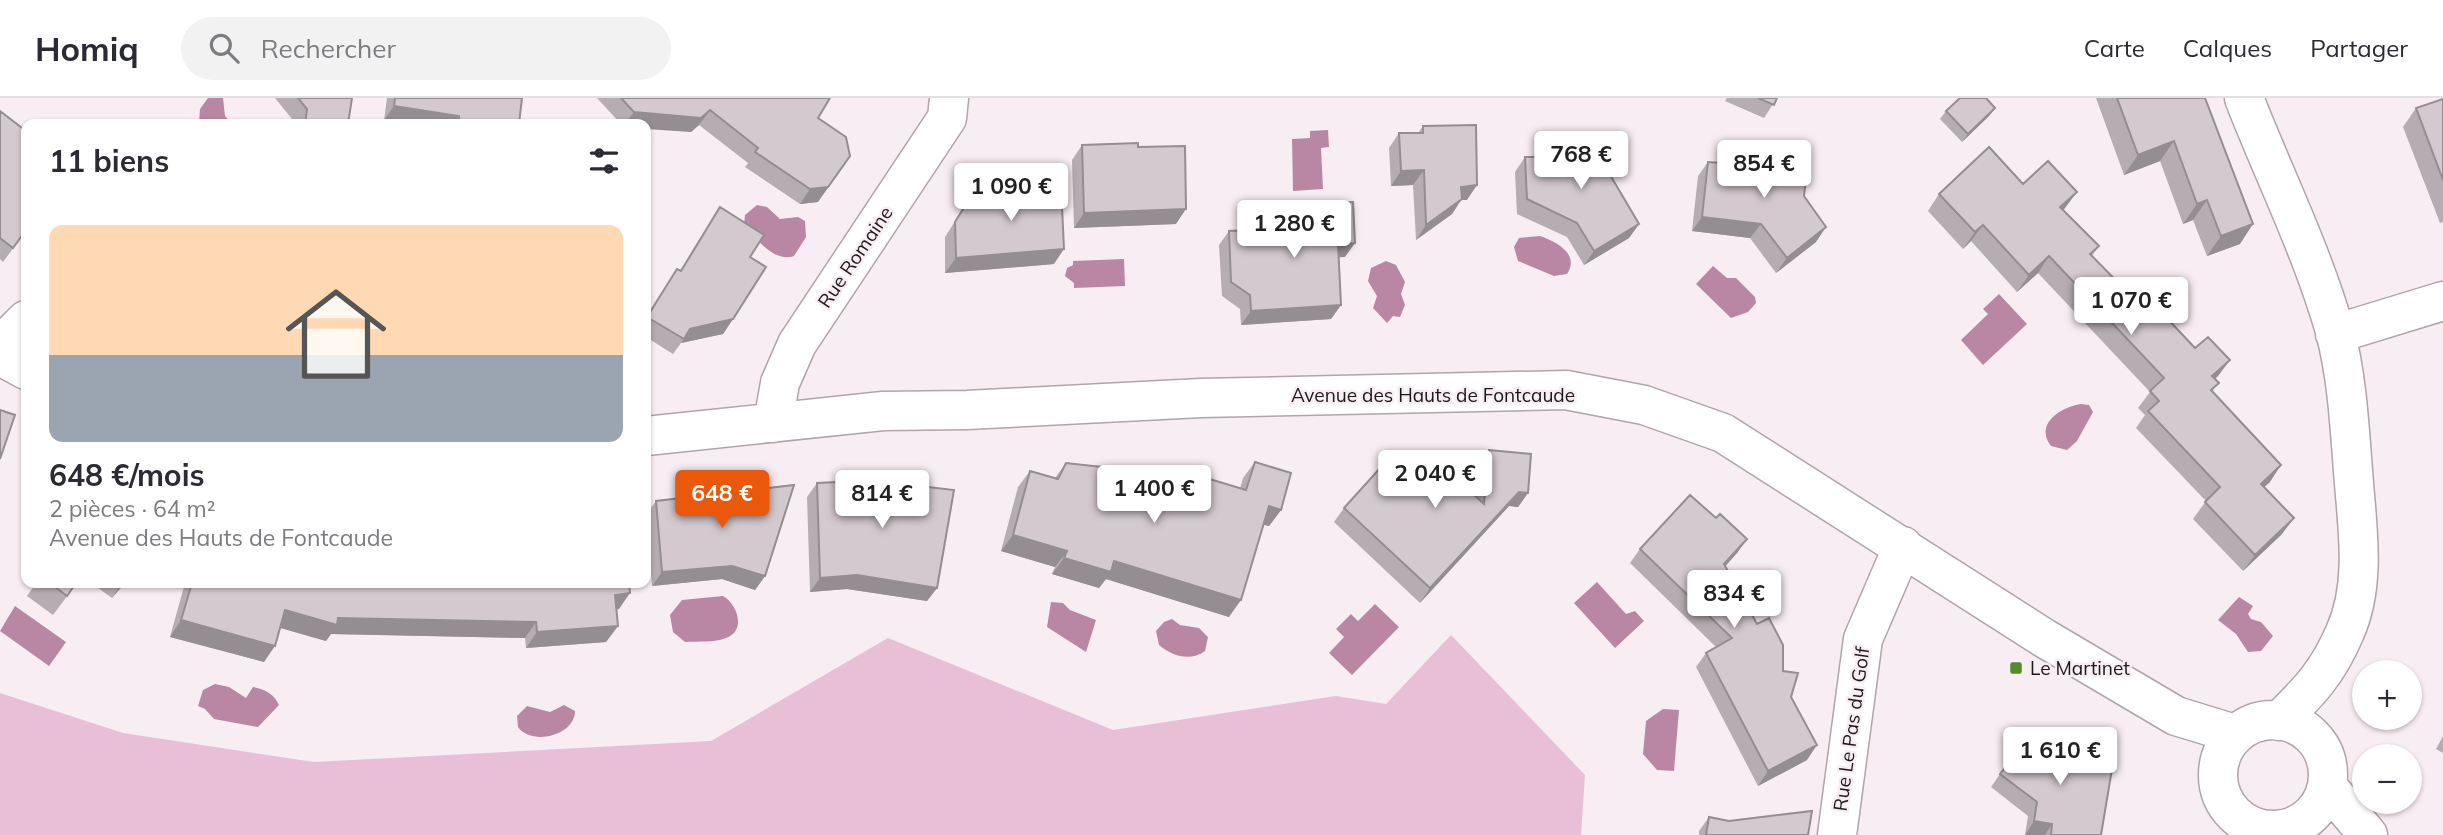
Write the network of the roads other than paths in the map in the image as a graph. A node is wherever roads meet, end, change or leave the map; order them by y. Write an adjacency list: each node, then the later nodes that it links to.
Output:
1 (949, 98): 9 (street, Rue Romaine)
2 (2244, 98): 5 (street)
3 (2443, 300): 5 (street)
4 (21, 325): 6 (street)
5 (2335, 334): 12 (street)
6 (0, 346)
7 (0, 356): 8 (street)
8 (21, 367)
9 (773, 423): 10 (street, Avenue des Hauts de Fontcaude); 11 (street, Avenue des Hauts de Fontcaude)
10 (651, 435)
11 (1903, 546): 13 (street, Avenue des Hauts de Fontcaude); 16 (street, Rue Le Pas du Golf)
12 (2295, 728): 13 (street); 14 (street)
13 (2227, 749): 14 (street)
14 (2318, 801): 15 (street)
15 (2364, 832)
16 (1837, 835)

